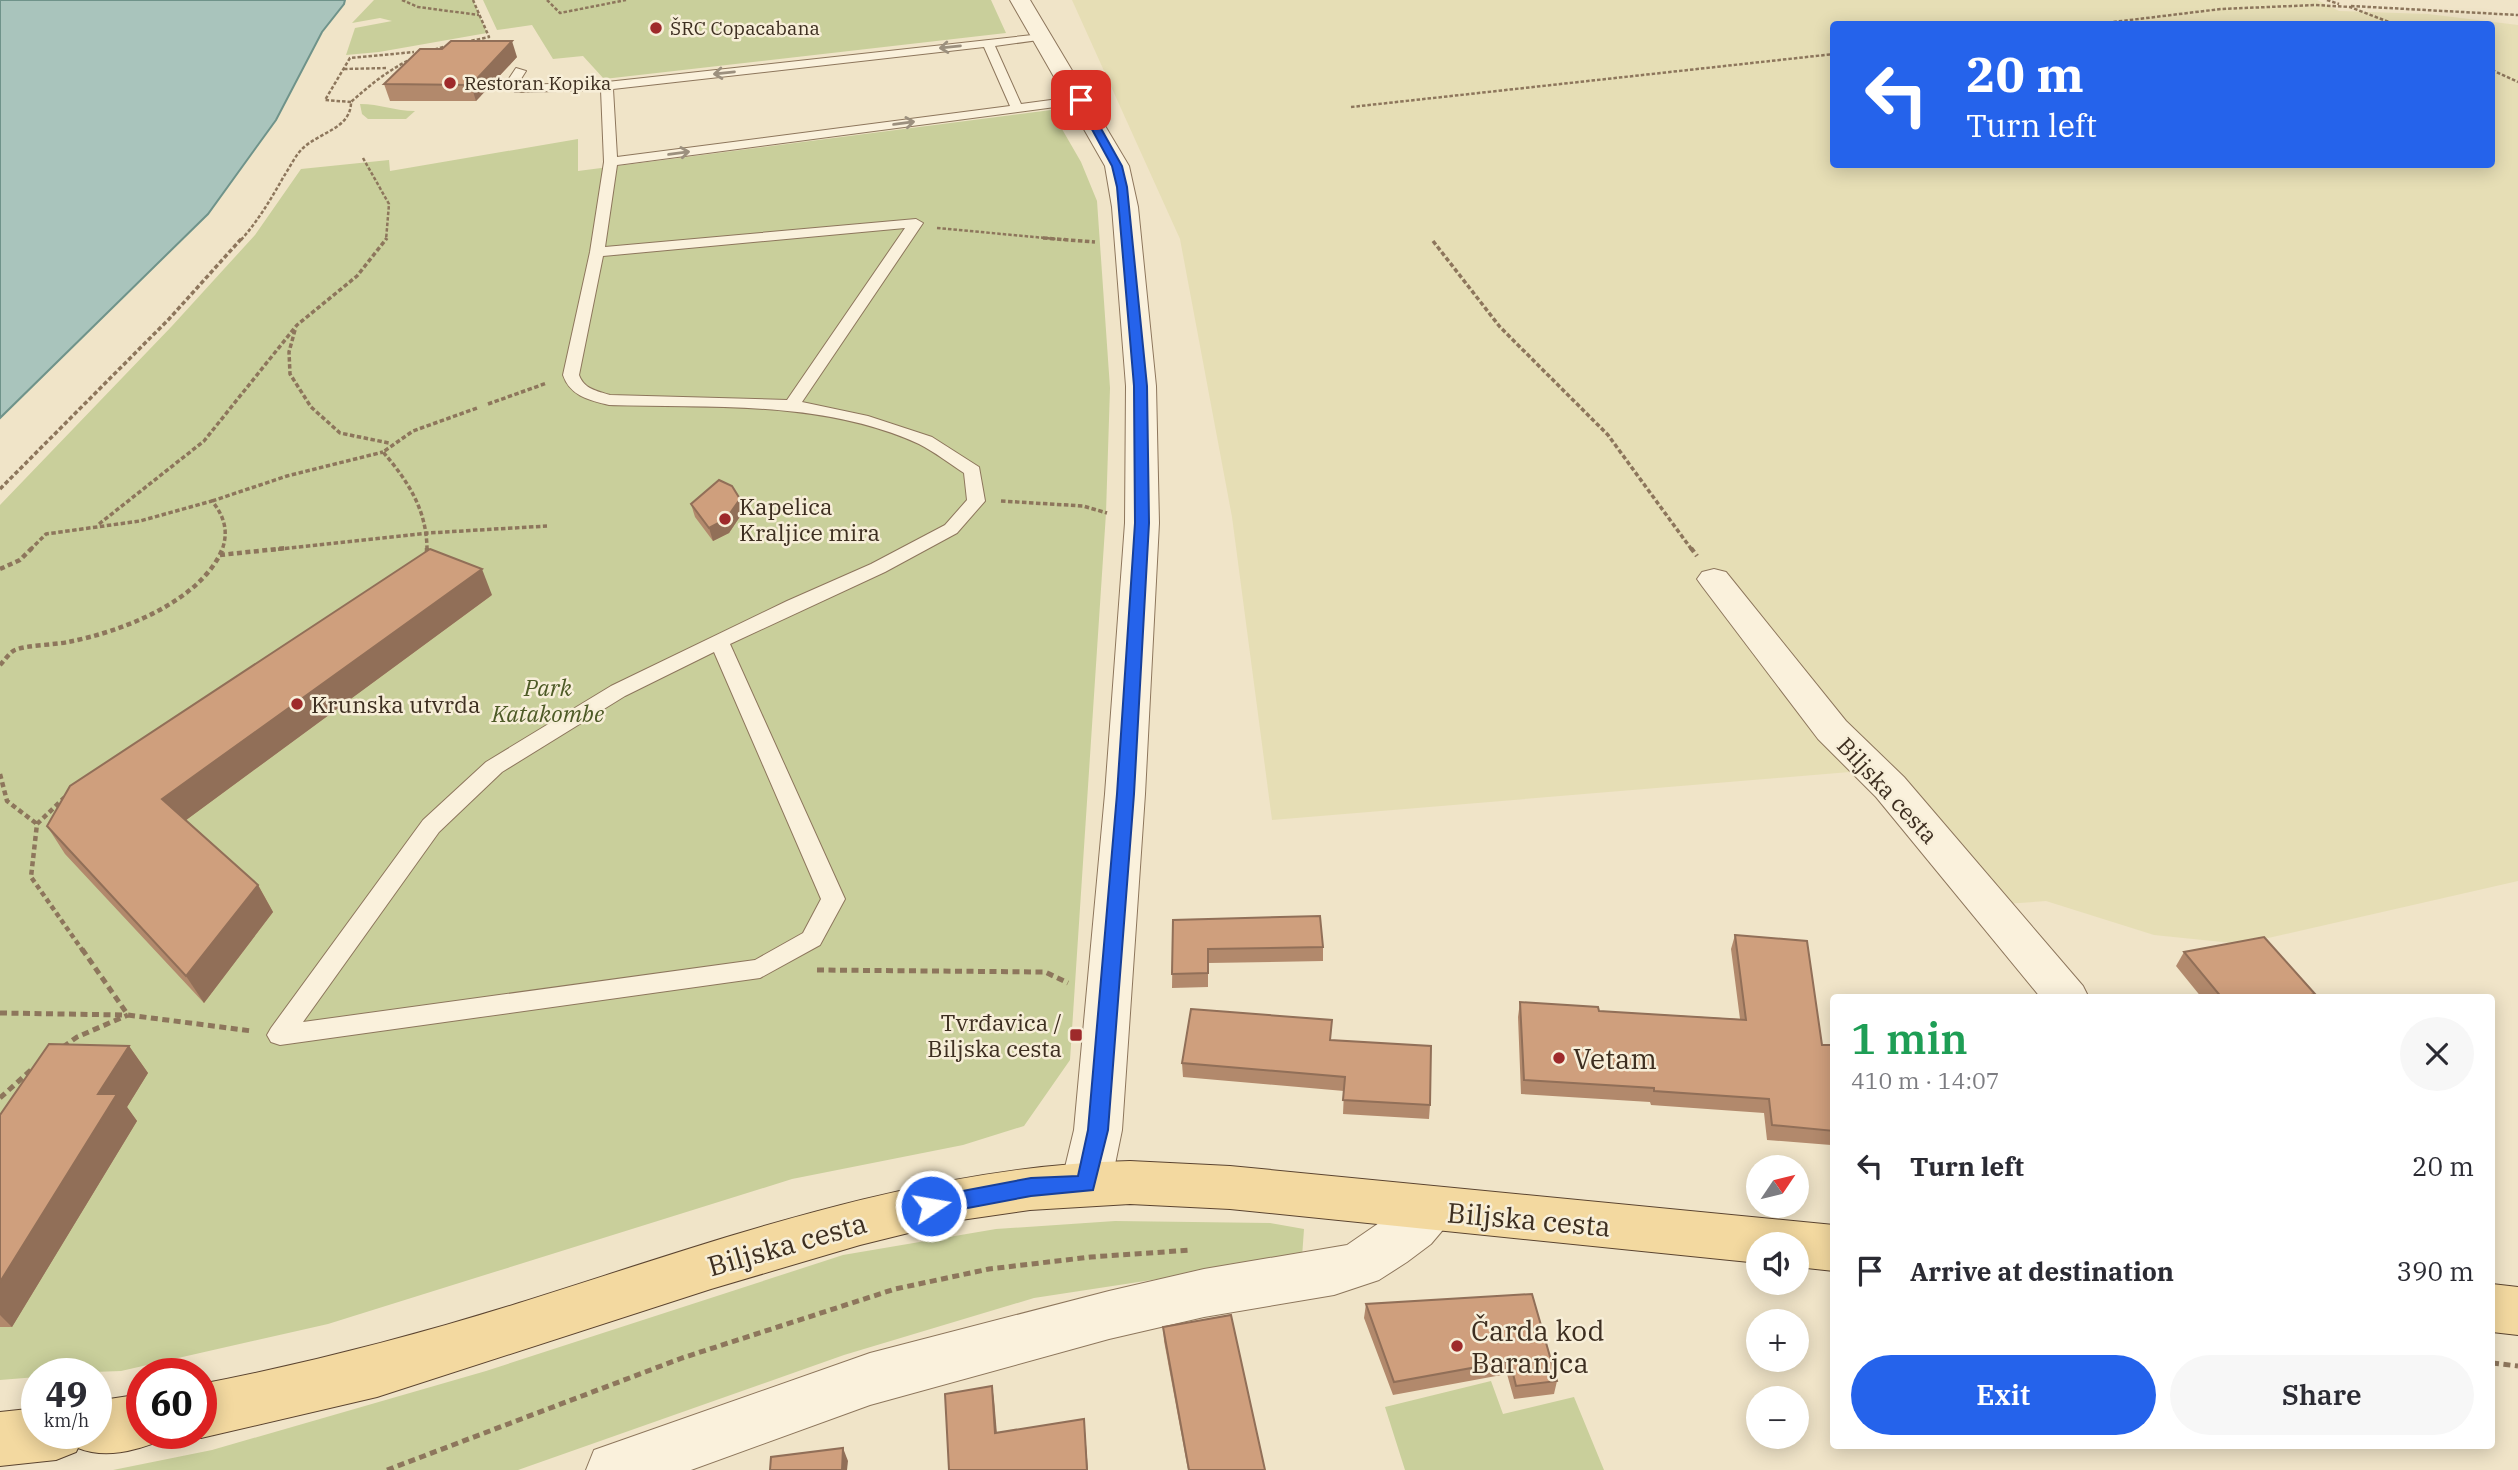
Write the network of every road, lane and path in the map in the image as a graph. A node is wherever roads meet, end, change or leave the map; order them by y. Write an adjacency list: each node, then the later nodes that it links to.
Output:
1 (402, 0): 8 (path)
2 (472, 0): 8 (path)
3 (547, 0): 4 (path)
4 (626, 0)
5 (1020, 0): 12 (street)
6 (2327, 0): 7 (path)
7 (2346, 6): 9 (path); 10 (path); 11 (path)
8 (479, 15): 14 (path)
9 (2518, 15)
10 (2123, 21)
11 (2386, 21)
12 (1042, 37): 13 (lane); 22 (street)
13 (988, 43): 21 (lane, one-way to 21); 25 (lane)
14 (424, 50): 16 (path); 17 (path)
15 (1830, 54): 24 (path)
16 (388, 68): 17 (path); 23 (path)
17 (344, 69): 23 (path)
18 (520, 71): 21 (lane)
19 (2495, 71): 20 (path)
20 (2518, 82)
21 (607, 86): 27 (lane)
22 (1081, 100): 25 (lane); 30 (street)
23 (351, 102): 39 (path)
24 (1351, 107)
25 (1017, 108): 27 (lane, one-way to 25)
26 (363, 158): 32 (path)
27 (611, 162): 31 (lane)
28 (916, 223): 30 (path); 31 (lane); 35 (lane)
29 (1433, 241): 49 (path)
30 (1129, 245): 42 (street)
31 (597, 252): 33 (lane)
32 (296, 326): 37 (path); 43 (path)
33 (570, 375): 34 (path); 35 (lane)
34 (488, 404)
35 (792, 405): 41 (lane)
36 (477, 408): 37 (path)
37 (390, 443): 38 (path)
38 (383, 452): 40 (path); 45 (path)
39 (0, 489)
40 (212, 501): 43 (path); 46 (path)
41 (976, 501): 42 (path); 50 (lane)
42 (1142, 523): 57 (street)
43 (97, 526): 48 (path)
44 (547, 526): 45 (path)
45 (428, 533): 46 (path); 47 (path)
46 (220, 555): 51 (path)
47 (420, 563)
48 (0, 569)
49 (1714, 579): 56 (street, Biljska cesta)
50 (719, 641): 55 (lane); 60 (lane)
51 (0, 665)
52 (0, 774): 54 (path)
53 (74, 789): 54 (path)
54 (37, 824): 59 (path)
55 (760, 970): 57 (path); 60 (lane)
56 (2064, 994)
57 (1108, 1007): 64 (street)
58 (0, 1013): 59 (path)
59 (128, 1015): 60 (path); 61 (path)
60 (280, 1035)
61 (55, 1053)
62 (44, 1061): 63 (path)
63 (0, 1098)
64 (1086, 1184): 65 (main road, Biljska cesta); 74 (main road, Biljska cesta)
65 (1429, 1209): 66 (main road, Biljska cesta); 78 (street, Biljska cesta)
66 (1746, 1239)
67 (1809, 1245): 68 (main road, Biljska cesta)
68 (1830, 1248)
69 (1199, 1250): 77 (path)
70 (2495, 1308): 71 (main road)
71 (2518, 1311)
72 (2495, 1363): 73 (path)
73 (2518, 1366)
74 (217, 1407)
75 (21, 1437): 76 (main road)
76 (0, 1439)
77 (387, 1470)
78 (614, 1470)

